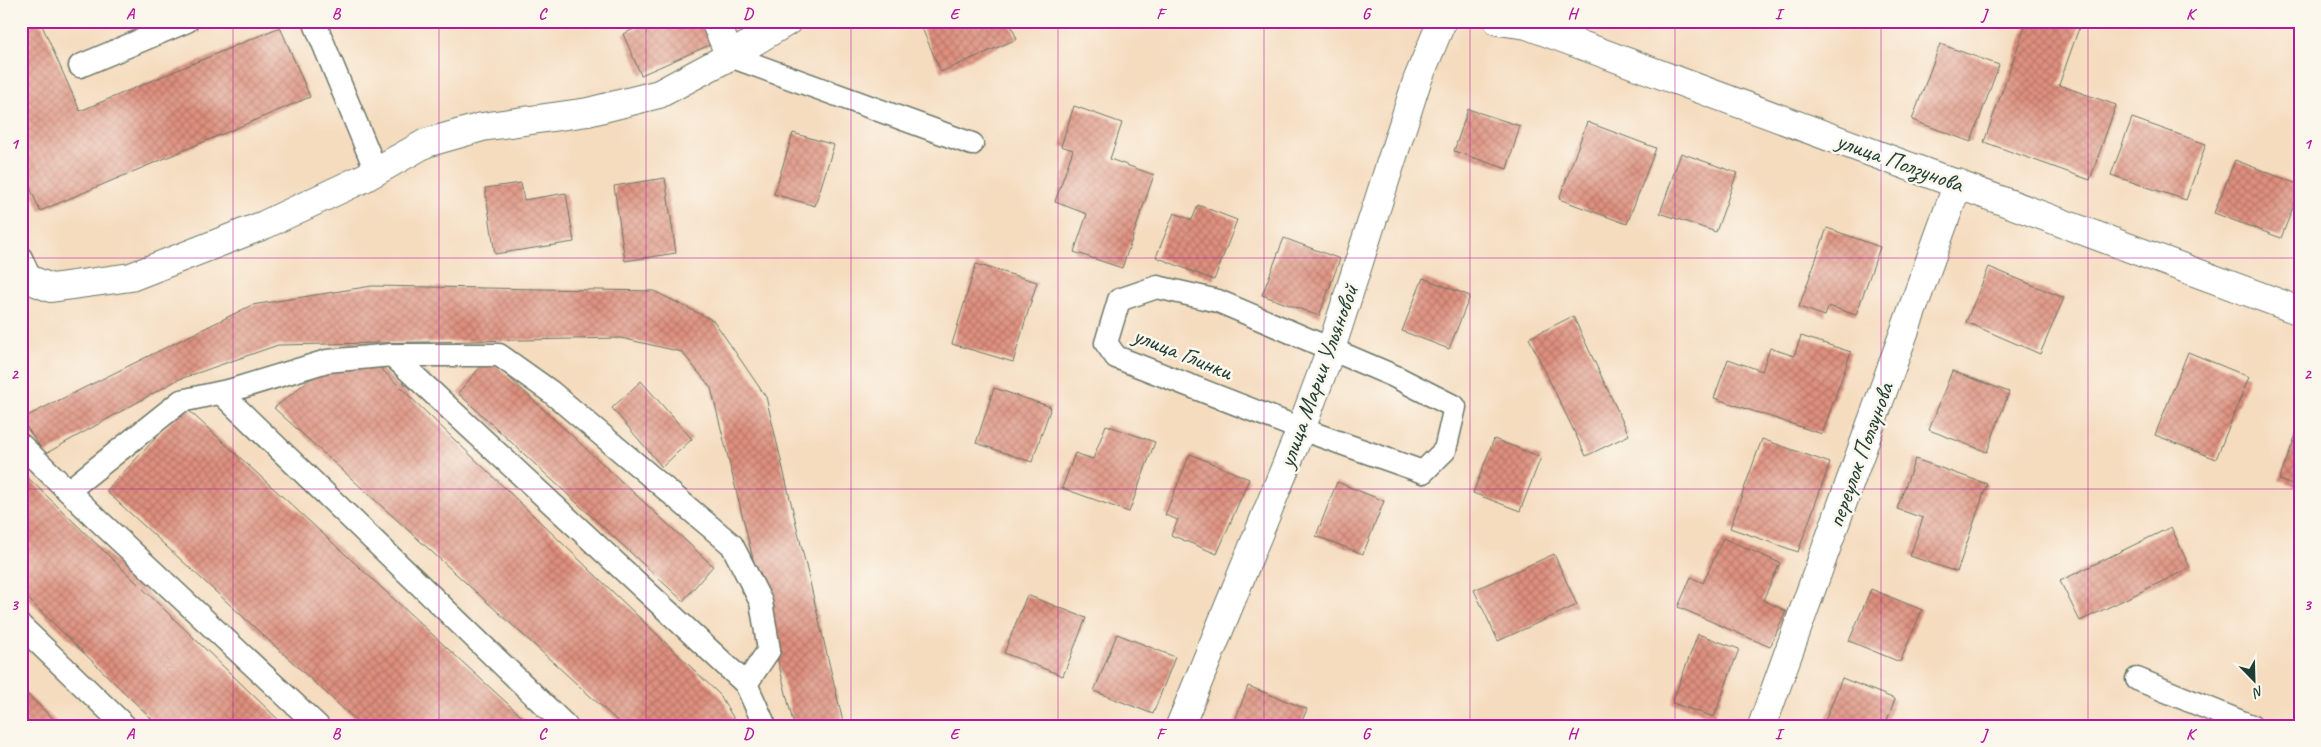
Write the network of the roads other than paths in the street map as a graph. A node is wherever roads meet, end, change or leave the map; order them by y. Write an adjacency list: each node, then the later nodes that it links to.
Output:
1 (188, 21): 8 (lane)
2 (314, 21): 10 (lane)
3 (715, 21): 7 (street)
4 (788, 21): 7 (street)
5 (1442, 21): 14 (street, улица Марии Ульяновой)
6 (1498, 21): 11 (street, улица Ползунова)
7 (730, 56): 9 (lane); 10 (street)
8 (80, 66)
9 (972, 144)
10 (376, 171): 12 (street)
11 (1958, 183): 13 (street, улица Ползунова); 28 (street, переулок Ползунова)
12 (24, 272)
13 (2300, 311)
14 (1331, 349): 17 (street, улица Марии Ульяновой); 17 (lane); 17 (lane, улица Глинки)
15 (392, 355): 16 (lane); 22 (lane); 22 (lane)
16 (221, 393): 19 (lane); 25 (lane)
17 (1301, 429): 27 (street, улица Марии Ульяновой)
18 (21, 445): 19 (lane)
19 (68, 490): 24 (lane)
20 (21, 626): 23 (lane)
21 (2137, 679): 29 (lane)
22 (746, 684): 26 (lane)
23 (125, 726)
24 (318, 726)
25 (566, 726)
26 (765, 726)
27 (1180, 726)
28 (1762, 726)
29 (2251, 726)

